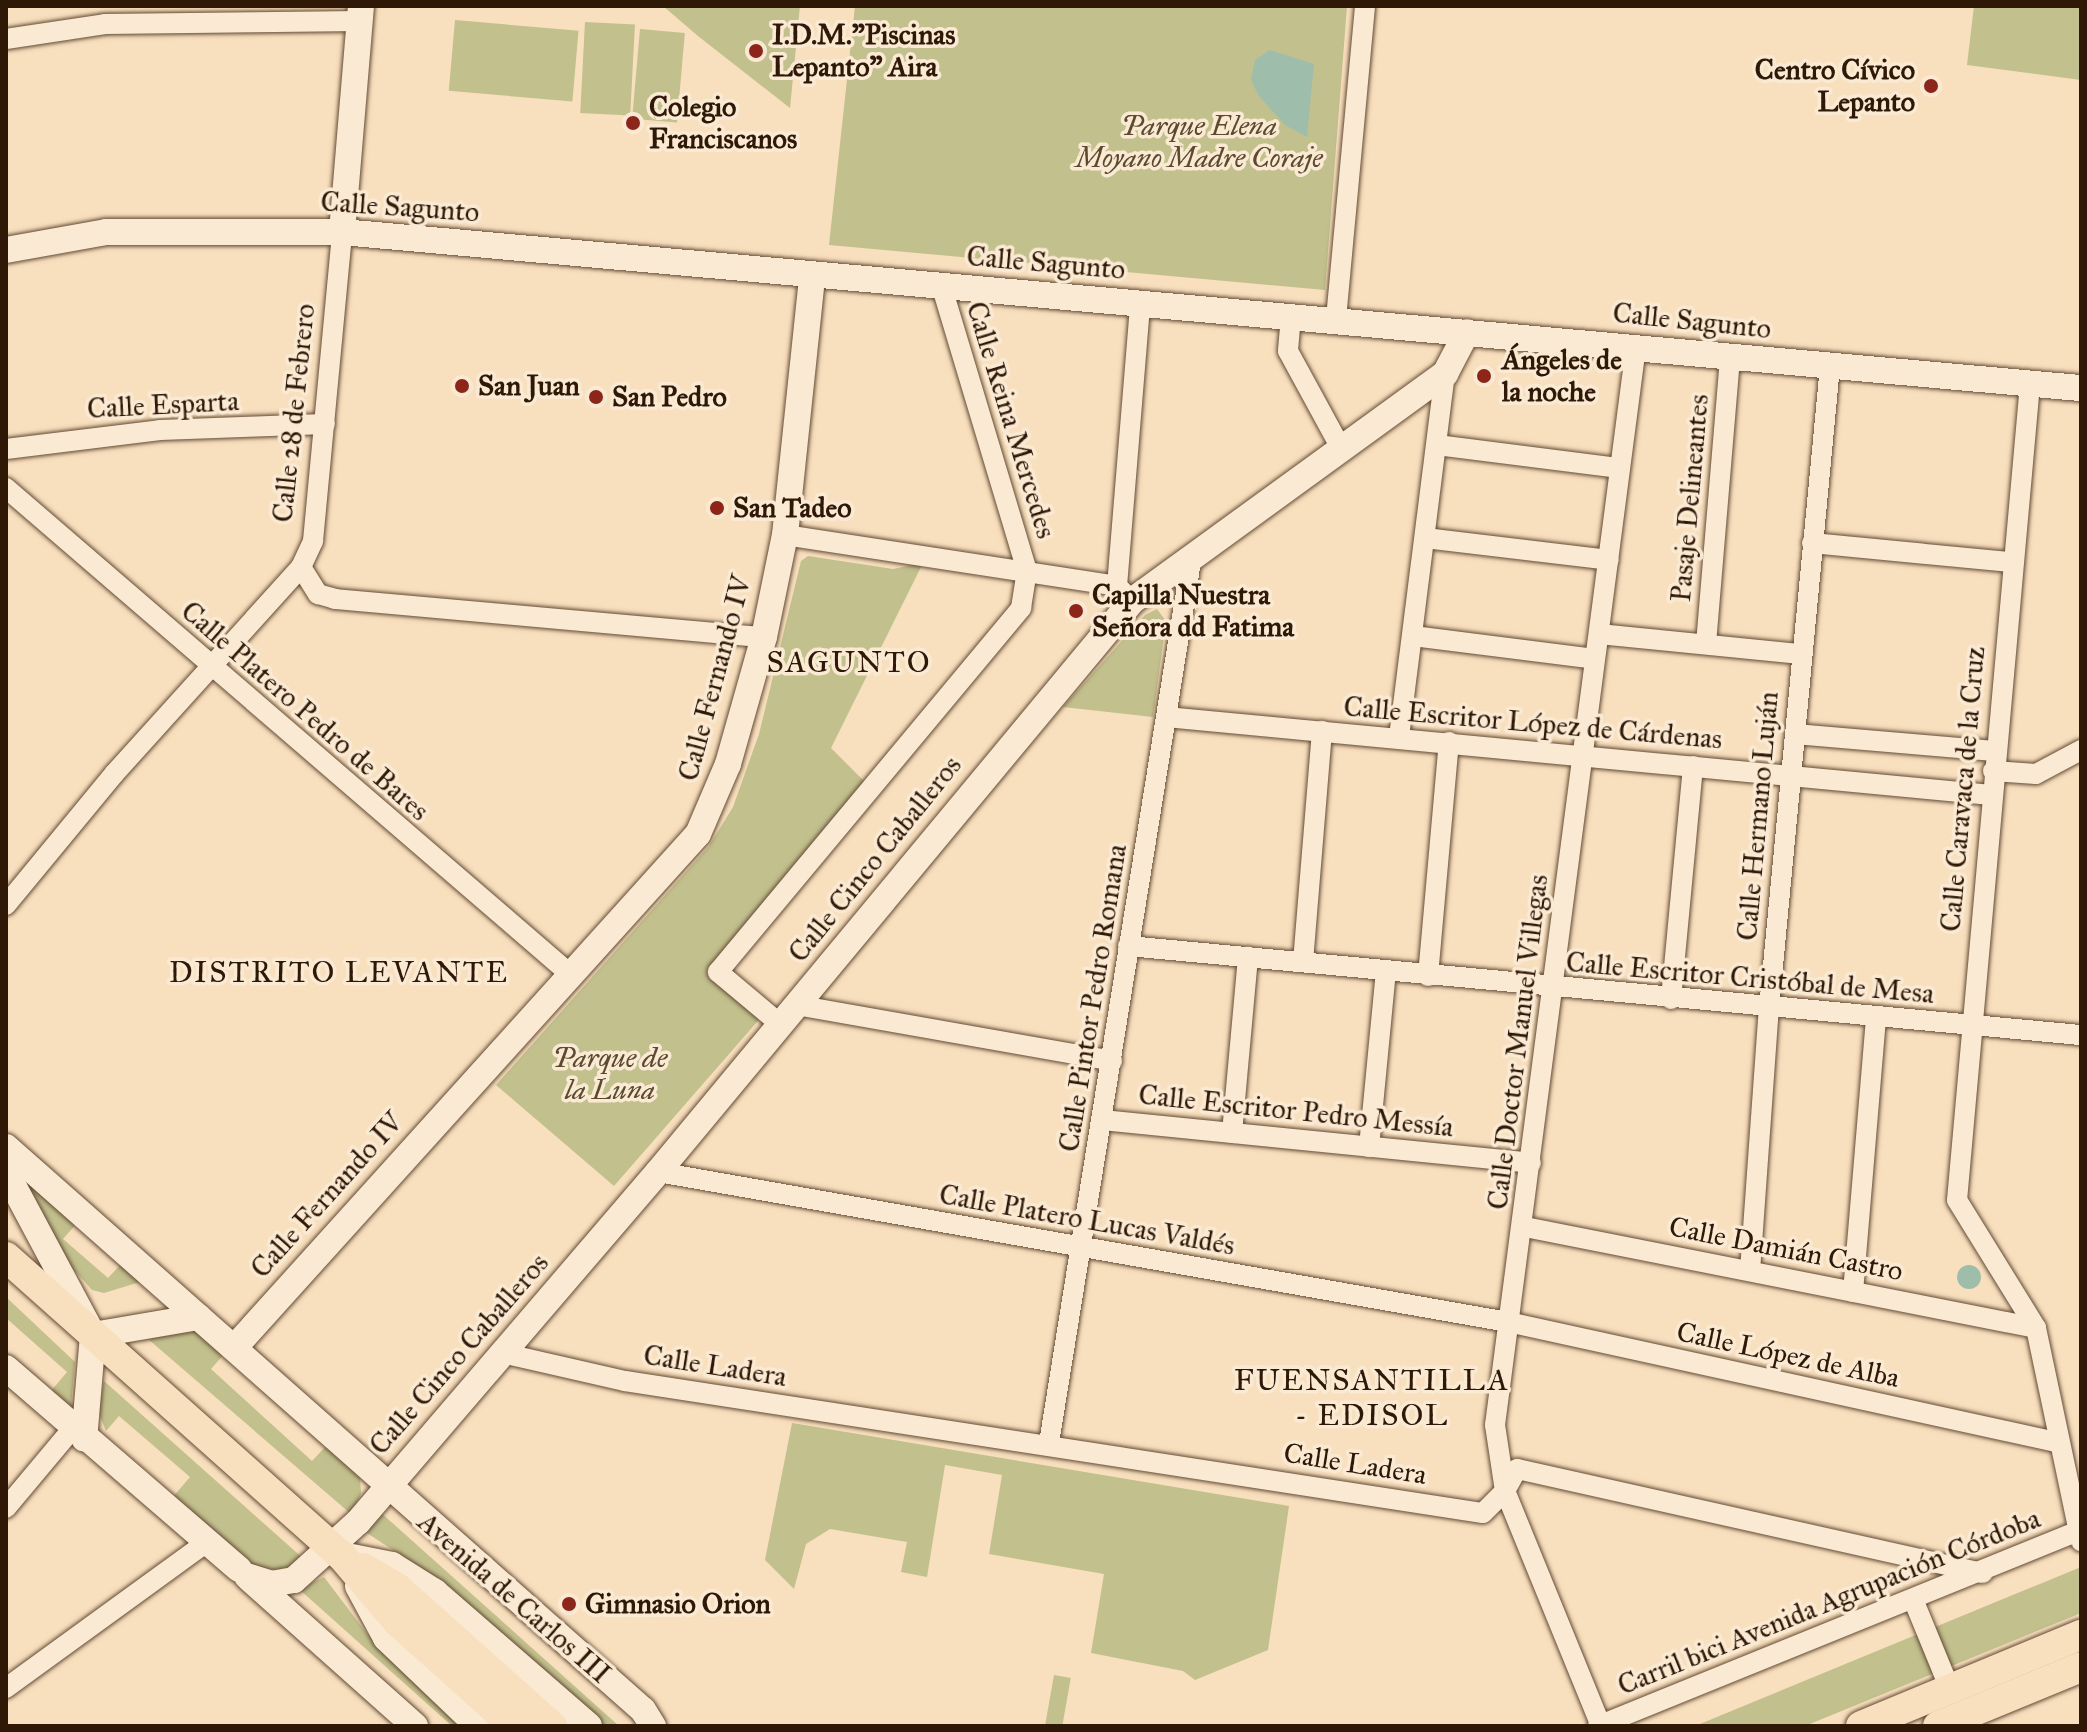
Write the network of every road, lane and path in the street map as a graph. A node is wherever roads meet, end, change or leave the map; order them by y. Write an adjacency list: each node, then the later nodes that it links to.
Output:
1 (1365, 6): 10 (street)
2 (361, 14): 3 (street); 4 (street, Calle 28 de Febrero)
3 (6, 39)
4 (342, 232): 5 (street, Calle Sagunto); 6 (street, Calle Sagunto); 18 (street, Calle 28 de Febrero)
5 (6, 250)
6 (812, 277): 7 (street, Calle Sagunto); 24 (street, Calle Fernando IV)
7 (941, 285): 8 (street, Calle Sagunto); 31 (street, Calle Reina Mercedes)
8 (1140, 305): 9 (street, Calle Sagunto); 32 (street)
9 (1291, 316): 10 (street, Calle Sagunto); 21 (street)
10 (1336, 319): 11 (street, Calle Sagunto)
11 (1467, 332): 12 (street, Calle Sagunto); 15 (street, Calle Cinco Caballeros)
12 (1636, 347): 13 (street, Calle Sagunto); 22 (street, Calle Doctor Manuel Villegas)
13 (1730, 357): 14 (street, Calle Sagunto); 36 (street, Pasaje Delineantes)
14 (1830, 366): 16 (street, Calle Sagunto); 26 (street, Calle Hermano Luján)
15 (1445, 374): 19 (street); 21 (street, Calle Cinco Caballeros)
16 (2030, 384): 17 (street, Calle Sagunto); 29 (street, Calle Caravaca de la Cruz)
17 (2081, 388)
18 (325, 424): 20 (street, Calle Esparta); 30 (street, Calle 28 de Febrero)
19 (1437, 445): 22 (street); 25 (street)
20 (6, 449)
21 (1342, 450): 28 (street, Calle Cinco Caballeros)
22 (1620, 468): 27 (street, Calle Doctor Manuel Villegas)
23 (6, 488): 39 (street, Calle Platero Pedro de Bares)
24 (785, 535): 31 (street); 35 (street, Calle Fernando IV)
25 (1425, 538): 27 (street); 34 (street)
26 (1812, 543): 29 (street); 37 (street, Calle Hermano Luján)
27 (1609, 560): 33 (street, Calle Doctor Manuel Villegas)
28 (1191, 561): 32 (street, Calle Cinco Caballeros); 40 (street, Calle Pintor Pedro Romana)
29 (2011, 562): 47 (street, Calle Caravaca de la Cruz)
30 (301, 567): 35 (street); 39 (street, Calle 28 de Febrero)
31 (1027, 571): 32 (street); 61 (street)
32 (1125, 594): 61 (street, Calle Cinco Caballeros)
33 (1599, 634): 36 (street); 38 (street, Calle Doctor Manuel Villegas)
34 (1413, 636): 38 (street); 43 (street)
35 (764, 637): 56 (street, Calle Fernando IV)
36 (1706, 644): 37 (street)
37 (1801, 654): 42 (street, Calle Hermano Luján)
38 (1595, 659): 46 (street, Calle Doctor Manuel Villegas)
39 (210, 666): 51 (street, Calle 28 de Febrero); 56 (street, Calle Platero Pedro de Bares)
40 (1166, 717): 41 (street, Calle Escritor López de Cárdenas); 52 (street, Calle Pintor Pedro Romana)
41 (1322, 731): 43 (street, Calle Escritor López de Cárdenas); 54 (street)
42 (1795, 734): 47 (street); 49 (street, Calle Hermano Luján)
43 (1399, 737): 44 (street, Calle Escritor López de Cárdenas)
44 (1449, 742): 46 (street, Calle Escritor López de Cárdenas); 57 (street)
45 (2081, 750): 47 (street)
46 (1582, 755): 48 (street, Calle Escritor López de Cárdenas); 58 (street, Calle Doctor Manuel Villegas)
47 (1994, 761): 50 (street, Calle Caravaca de la Cruz)
48 (1693, 766): 49 (street, Calle Escritor López de Cárdenas); 59 (street)
49 (1792, 775): 50 (street, Calle Escritor López de Cárdenas); 60 (street, Calle Hermano Luján)
50 (1991, 795): 63 (street, Calle Caravaca de la Cruz)
51 (6, 905)
52 (1128, 946): 53 (street, Calle Escritor Cristóbal de Mesa); 65 (street, Calle Pintor Pedro Romana)
53 (1248, 957): 54 (street, Calle Escritor Cristóbal de Mesa); 67 (street)
54 (1303, 962): 55 (street, Calle Escritor Cristóbal de Mesa)
55 (1386, 971): 57 (street, Calle Escritor Cristóbal de Mesa); 69 (street)
56 (570, 974): 82 (street, Calle Fernando IV)
57 (1428, 976): 58 (street, Calle Escritor Cristóbal de Mesa)
58 (1551, 987): 59 (street, Calle Escritor Cristóbal de Mesa); 70 (street, Calle Doctor Manuel Villegas)
59 (1671, 999): 60 (street, Calle Escritor Cristóbal de Mesa)
60 (1769, 1008): 62 (street, Calle Escritor Cristóbal de Mesa); 76 (street, Calle Hermano Luján)
61 (788, 1014): 65 (street); 72 (street, Calle Cinco Caballeros)
62 (1876, 1018): 63 (street, Calle Escritor Cristóbal de Mesa); 77 (street)
63 (1971, 1027): 64 (street, Calle Escritor Cristóbal de Mesa); 80 (street, Calle Caravaca de la Cruz)
64 (2081, 1035)
65 (1112, 1061): 66 (street, Calle Pintor Pedro Romana)
66 (1102, 1120): 67 (street, Calle Escritor Pedro Messía); 74 (street, Calle Pintor Pedro Romana)
67 (1232, 1133): 69 (street, Calle Escritor Pedro Messía)
68 (6, 1147): 78 (street, Avenida de Carlos III)
69 (1369, 1147): 70 (street, Calle Escritor Pedro Messía)
70 (1531, 1163): 73 (street, Calle Doctor Manuel Villegas)
71 (6, 1172): 81 (street)
72 (658, 1172): 74 (street, Calle Platero Lucas Valdés); 83 (street, Calle Cinco Caballeros)
73 (1525, 1227): 76 (street, Calle Damián Castro); 79 (street, Calle Doctor Manuel Villegas)
74 (1081, 1248): 79 (street, Calle Platero Lucas Valdés); 87 (street, Calle Pintor Pedro Romana)
75 (6, 1257): 81 (main road)
76 (1750, 1271): 77 (street, Calle Damián Castro)
77 (1853, 1292): 80 (street, Calle Damián Castro)
78 (198, 1317): 81 (street); 82 (street, Avenida de Carlos III)
79 (1508, 1322): 86 (street, Calle López de Alba); 89 (street, Calle Doctor Manuel Villegas)
80 (2036, 1328): 86 (street)
81 (93, 1335): 85 (street); 93 (main road)
82 (234, 1348): 88 (street, Avenida de Carlos III)
83 (502, 1353): 87 (street, Calle Ladera); 88 (street, Calle Cinco Caballeros)
84 (6, 1368): 85 (street)
85 (78, 1433): 90 (street); 92 (street)
86 (2056, 1442): 91 (street)
87 (1049, 1443): 89 (street, Calle Ladera)
88 (386, 1487): 93 (street); 101 (street, Avenida de Carlos III)
89 (1505, 1491): 95 (street, Calle Ladera); 107 (street, Calle Doctor Manuel Villegas)
90 (6, 1508)
91 (2080, 1534): 95 (street, Carril bici Avenida Agrupación Córdoba)
92 (204, 1544): 94 (street); 99 (street)
93 (337, 1552): 94 (street); 103 (street); 104 (main road); 105 (main road); 106 (street, Avenida de Carlos III)
94 (243, 1573): 102 (street)
95 (1983, 1573): 96 (street, Carril bici Avenida Agrupación Córdoba)
96 (1913, 1599): 100 (street); 107 (street, Carril bici Avenida Agrupación Córdoba)
97 (2081, 1635): 100 (main road)
98 (2081, 1667): 109 (main road)
99 (6, 1688)
100 (1950, 1689): 108 (main road)
101 (652, 1721)
102 (415, 1726)
103 (478, 1726)
104 (514, 1726)
105 (552, 1726)
106 (589, 1726)
107 (1600, 1726)
108 (1861, 1726)
109 (1938, 1726)

